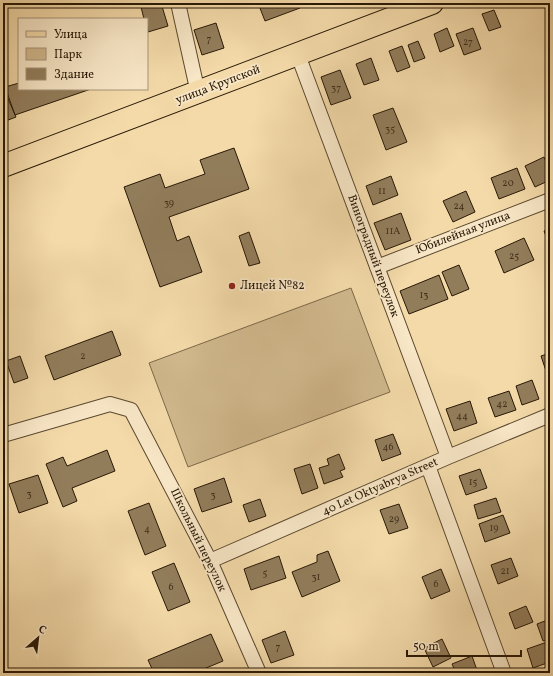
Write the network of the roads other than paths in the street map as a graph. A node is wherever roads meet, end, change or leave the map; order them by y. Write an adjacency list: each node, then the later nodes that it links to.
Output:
1 (178, 3): 4 (street)
2 (432, 3): 3 (main road, улица Крупской)
3 (298, 55): 4 (main road, улица Крупской); 7 (street, Виноградный переулок)
4 (198, 93): 5 (main road, улица Крупской)
5 (3, 166)
6 (550, 200): 7 (street, Юбилейная улица)
7 (377, 267): 10 (street, Виноградный переулок)
8 (550, 415): 10 (street, 40 Let Oktyabrya Street)
9 (4, 433): 12 (street, Школьный переулок)
10 (448, 457): 11 (street, 40 Let Oktyabrya Street)
11 (428, 466): 12 (street, 40 Let Oktyabrya Street); 14 (street)
12 (210, 561): 13 (street, Школьный переулок)
13 (259, 673)
14 (504, 673)

